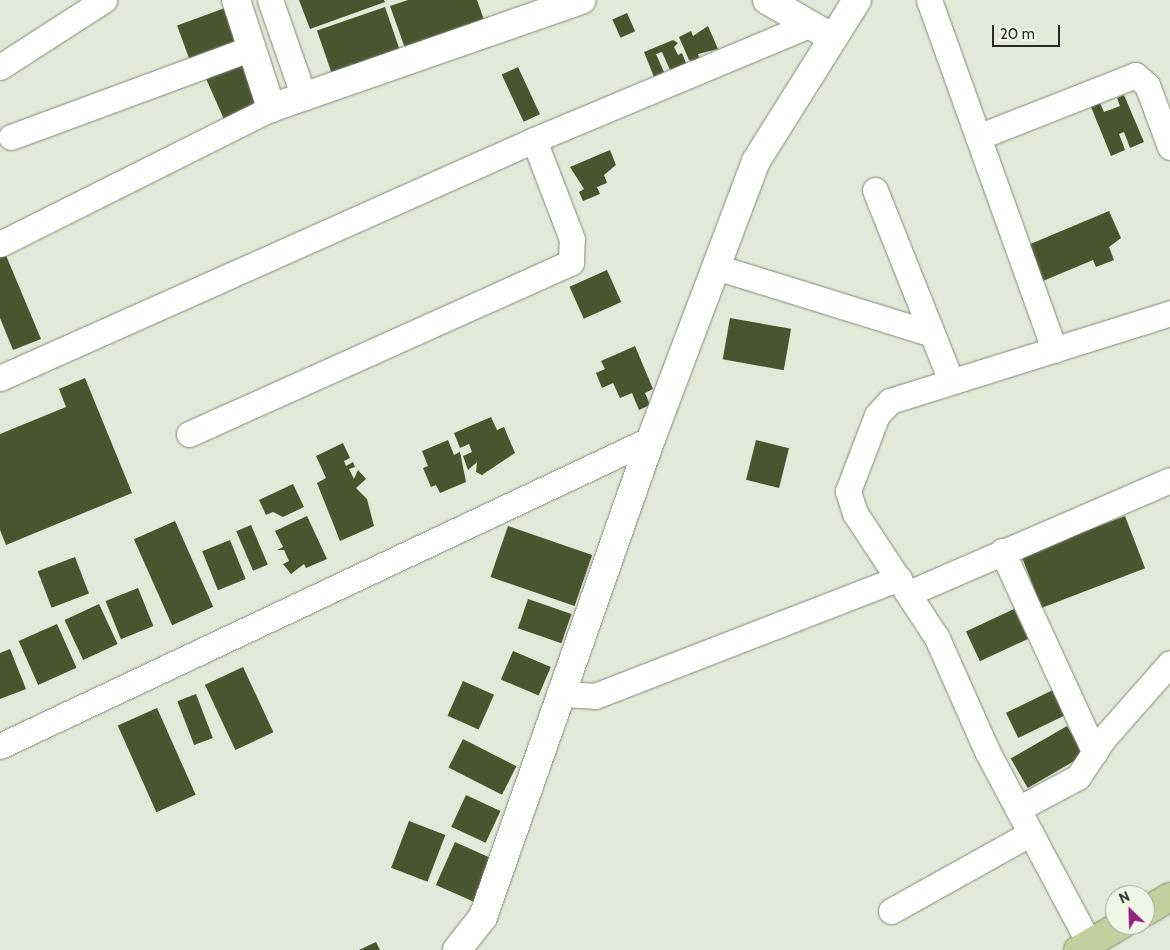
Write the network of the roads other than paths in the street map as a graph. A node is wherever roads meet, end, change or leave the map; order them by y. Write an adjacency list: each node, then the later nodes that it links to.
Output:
1 (104, 0): 11 (street)
2 (236, 0): 10 (street)
3 (270, 0): 12 (street)
4 (582, 0): 12 (street)
5 (767, 0): 8 (street)
6 (857, 0): 9 (street)
7 (929, 0): 15 (street)
8 (807, 26): 9 (street); 16 (street)
9 (833, 38): 20 (street)
10 (252, 48): 13 (street); 14 (street)
11 (0, 67)
12 (304, 97): 13 (street)
13 (272, 108): 19 (street)
14 (11, 137)
15 (978, 137): 17 (street); 23 (street)
16 (534, 140): 24 (street); 26 (street)
17 (1170, 147)
18 (875, 190): 22 (street)
19 (0, 244)
20 (716, 267): 22 (street); 27 (street)
21 (1170, 313): 23 (street)
22 (932, 334): 25 (street)
23 (1054, 350): 25 (street)
24 (0, 378)
25 (951, 381): 30 (street)
26 (189, 434)
27 (651, 439): 32 (street); 33 (street)
28 (1170, 480): 29 (street)
29 (1002, 551): 30 (street); 34 (street)
30 (904, 586): 32 (street); 35 (street)
31 (1170, 663): 34 (street)
32 (561, 694): 42 (street)
33 (0, 746)
34 (1094, 753): 35 (street)
35 (1018, 809): 36 (street)
36 (1031, 833): 39 (street); 41 (street)
37 (1170, 897): 38 (main road)
38 (1155, 906)
39 (892, 911)
40 (1105, 935): 41 (main road)
41 (1084, 947)
42 (457, 950)

